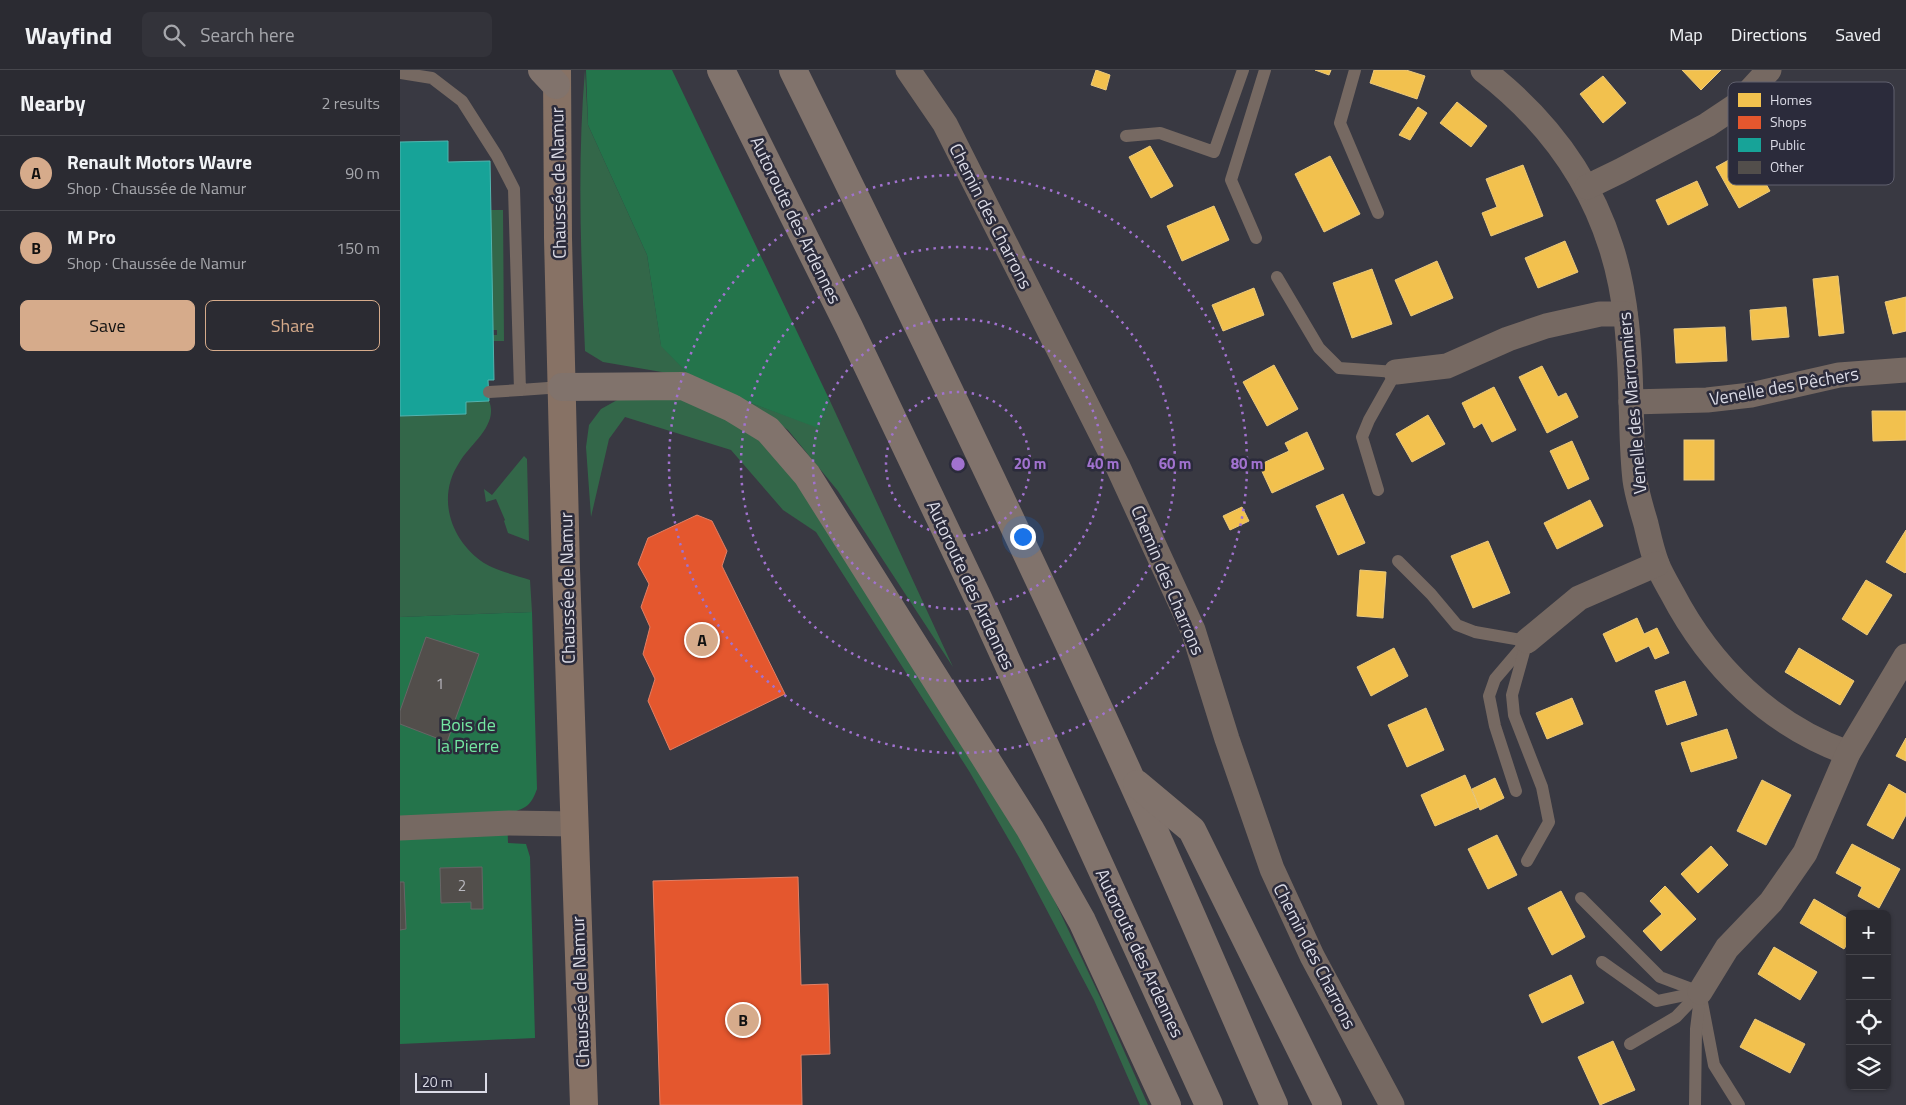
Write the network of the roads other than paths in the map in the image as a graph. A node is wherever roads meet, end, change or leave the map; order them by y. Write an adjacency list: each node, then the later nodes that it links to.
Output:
1 (722, 70): 42 (highway, Autoroute des Ardennes)
2 (793, 70): 31 (highway)
3 (908, 70): 45 (street, Chemin des Charrons)
4 (1243, 70): 13 (lane)
5 (1265, 70): 16 (lane)
6 (1355, 70): 15 (lane)
7 (1483, 70): 14 (street, Venelle des Marronniers)
8 (1769, 70): 11 (street)
9 (400, 73): 22 (lane)
10 (552, 75): 21 (main road, Chaussée de Namur)
11 (1758, 82)
12 (1728, 111): 14 (street)
13 (1126, 136)
14 (1587, 187): 18 (street, Venelle des Marronniers)
15 (1378, 213)
16 (1256, 238)
17 (1277, 277): 20 (lane)
18 (1625, 314): 20 (street); 24 (street, Venelle des Marronniers)
19 (1906, 370): 24 (street, Venelle des Pêchers)
20 (1396, 372): 25 (lane)
21 (562, 386): 22 (lane); 33 (main road, Chaussée de Namur); 41 (highway)
22 (520, 390): 23 (lane)
23 (489, 392)
24 (1632, 402): 27 (street, Venelle des Marronniers)
25 (1378, 490)
26 (1398, 561): 28 (lane)
27 (1657, 564): 28 (street); 30 (street, Venelle des Marronniers)
28 (1528, 641): 32 (lane); 35 (lane)
29 (1906, 656): 30 (street)
30 (1848, 753): 38 (street)
31 (1131, 779): 43 (highway); 44 (highway)
32 (1516, 791)
33 (574, 824): 34 (street); 40 (main road, Chaussée de Namur)
34 (400, 828)
35 (1527, 861)
36 (1581, 898): 38 (lane)
37 (1602, 962): 38 (lane)
38 (1700, 992): 39 (lane); 46 (lane); 47 (lane)
39 (1630, 1044)
40 (584, 1105)
41 (1167, 1105)
42 (1209, 1105)
43 (1274, 1105)
44 (1328, 1105)
45 (1392, 1105)
46 (1696, 1105)
47 (1739, 1105)

